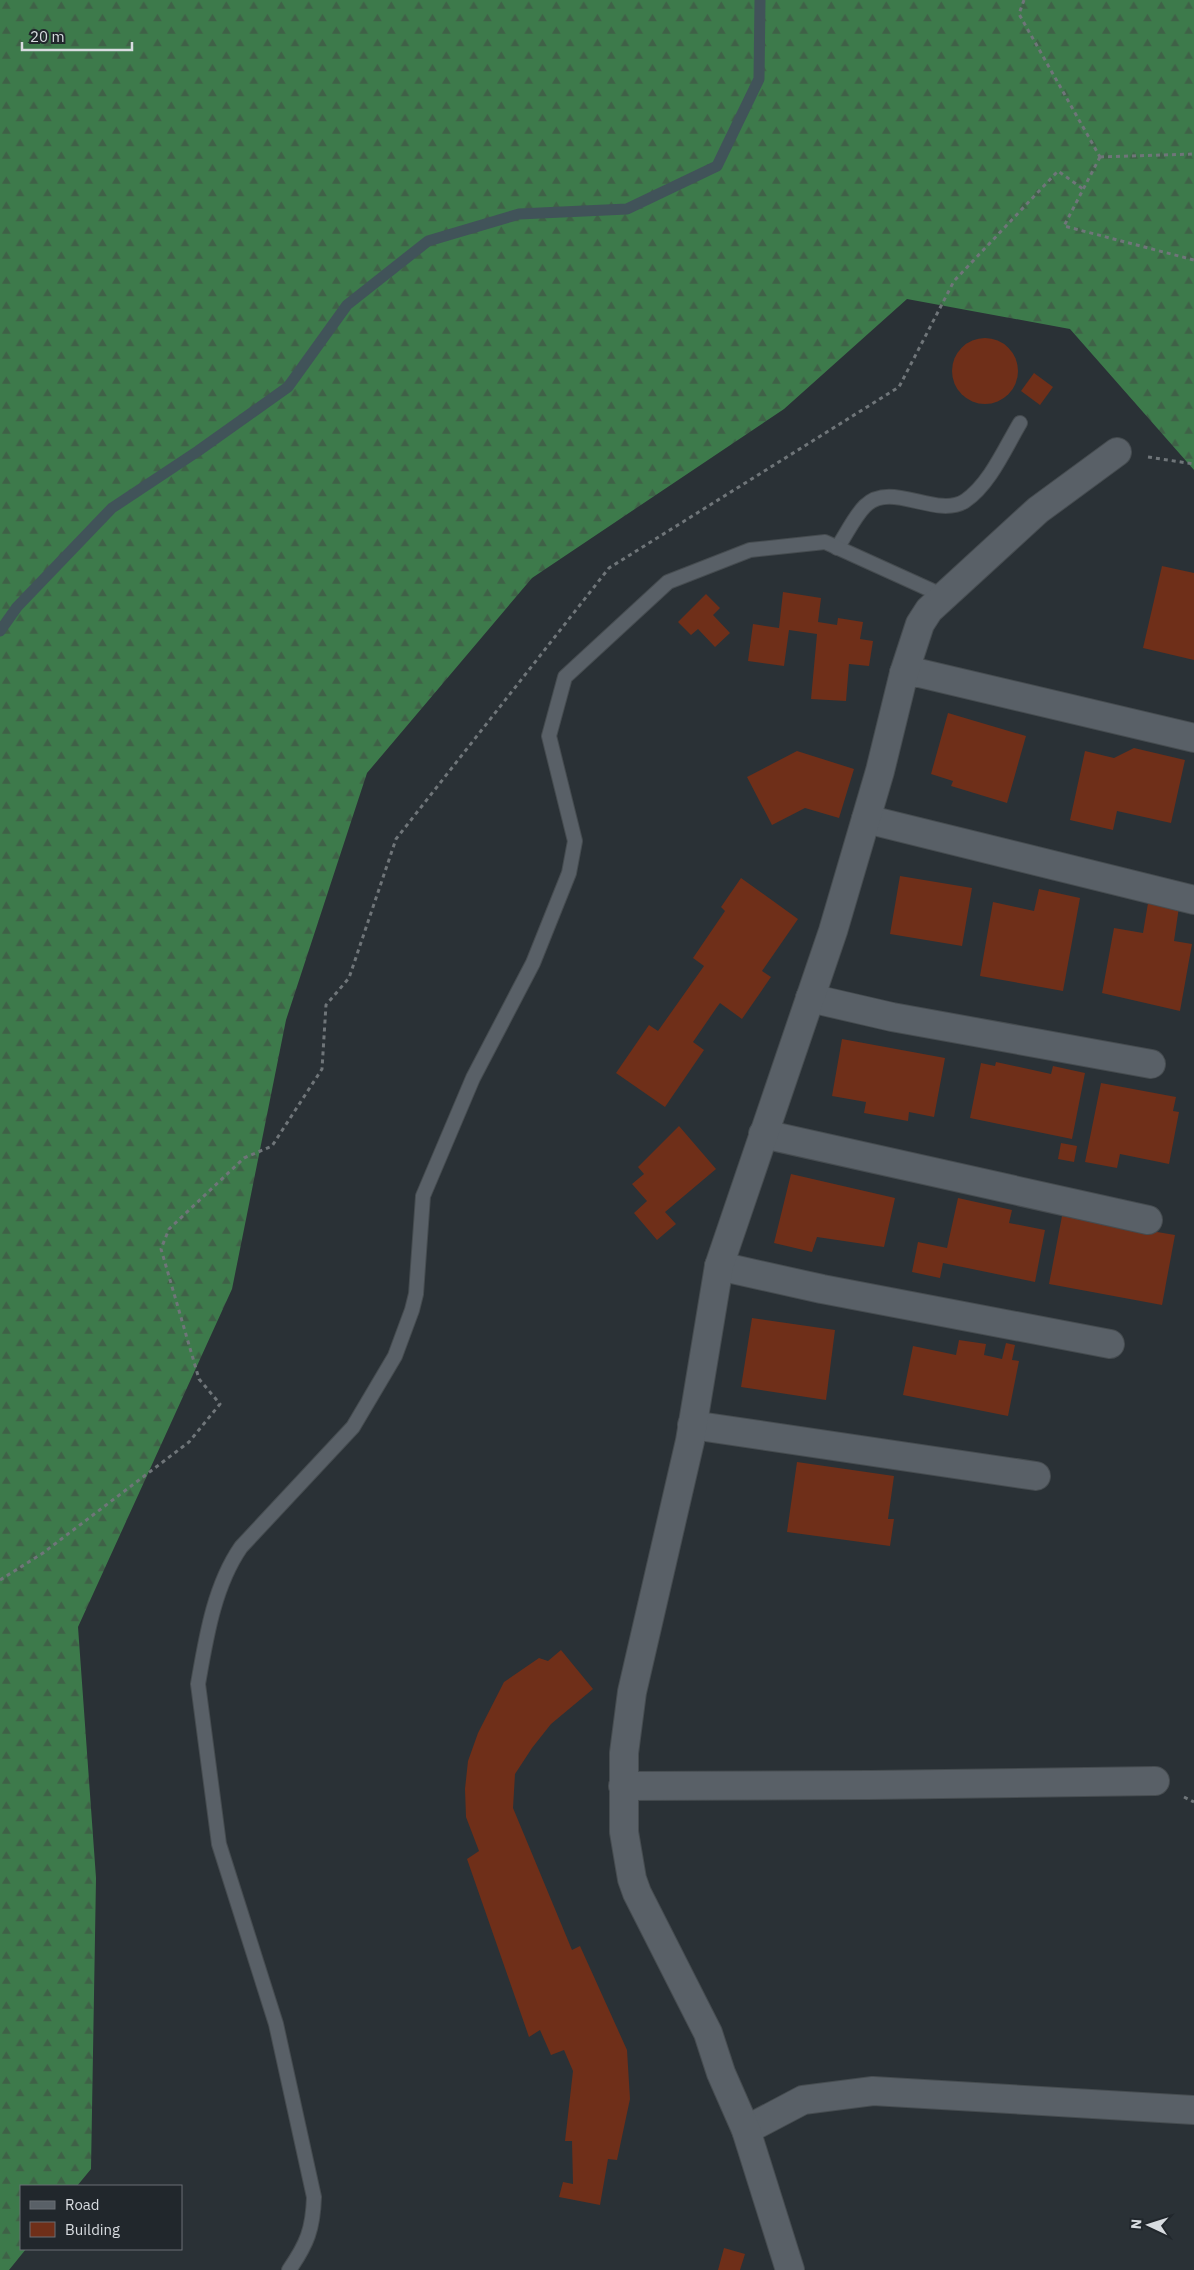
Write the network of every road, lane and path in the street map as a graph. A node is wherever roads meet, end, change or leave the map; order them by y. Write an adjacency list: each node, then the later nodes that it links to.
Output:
1 (1024, 0): 3 (path)
2 (1194, 154): 3 (path)
3 (1100, 157): 4 (path)
4 (1084, 189): 5 (path); 23 (path)
5 (1194, 260)
6 (1020, 423): 9 (lane)
7 (1117, 452): 8 (path); 10 (street)
8 (1194, 464)
9 (837, 548): 10 (lane); 28 (lane)
10 (944, 596): 11 (street)
11 (904, 673): 12 (street); 13 (street)
12 (1194, 738)
13 (866, 820): 14 (street); 15 (street)
14 (1194, 900)
15 (810, 998): 16 (street); 17 (street)
16 (1151, 1064)
17 (763, 1134): 18 (street); 19 (street)
18 (1148, 1220)
19 (719, 1266): 20 (street); 21 (street)
20 (1110, 1344)
21 (692, 1425): 22 (street); 25 (street)
22 (1036, 1476)
23 (0, 1580)
24 (1154, 1781): 25 (street)
25 (623, 1786): 27 (street)
26 (1194, 2110): 27 (street)
27 (746, 2130): 29 (street)
28 (289, 2270)
29 (790, 2270)

